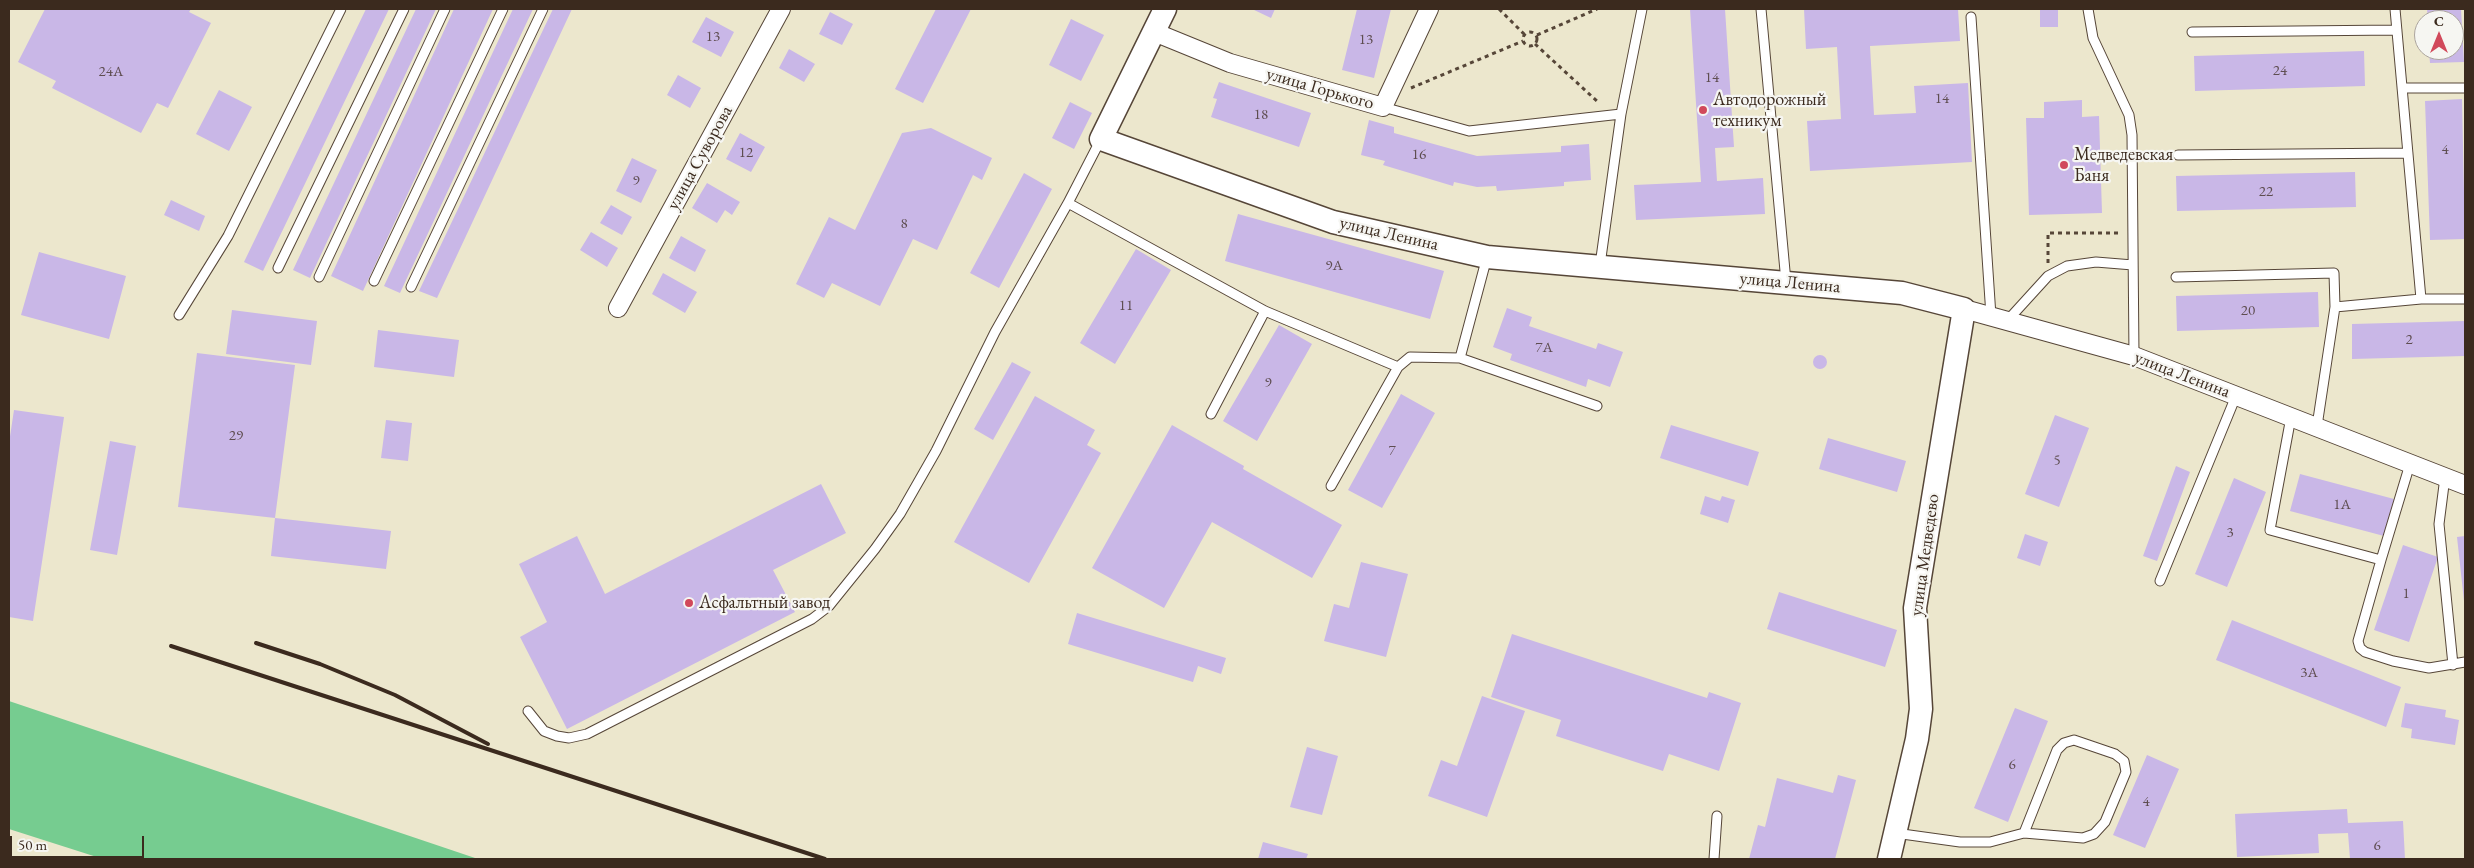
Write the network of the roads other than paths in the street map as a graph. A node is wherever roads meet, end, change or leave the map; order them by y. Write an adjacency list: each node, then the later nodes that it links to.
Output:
1 (341, 9): 40 (lane)
2 (404, 9): 28 (lane)
3 (445, 9): 29 (lane)
4 (503, 9): 31 (lane)
5 (543, 9): 33 (lane)
6 (781, 9): 37 (street, улица Суворова)
7 (1165, 9): 15 (street)
8 (1429, 9): 19 (street, улица Горького)
9 (1642, 9): 20 (lane)
10 (1761, 9): 32 (lane)
11 (2088, 9): 27 (lane)
12 (2396, 9): 14 (lane)
13 (1970, 17): 41 (lane)
14 (2397, 30): 16 (lane); 17 (lane)
15 (1154, 32): 19 (street, улица Горького); 21 (street)
16 (2192, 32)
17 (2402, 88): 18 (lane); 22 (lane)
18 (2465, 88)
19 (1383, 108): 20 (lane)
20 (1616, 114): 26 (lane)
21 (1101, 139): 24 (lane); 25 (street, улица Ленина)
22 (2408, 153): 23 (lane); 34 (lane)
23 (2178, 155)
24 (1068, 203): 39 (lane); 58 (lane)
25 (1488, 257): 26 (street, улица Ленина); 43 (lane)
26 (1600, 265): 32 (street, улица Ленина)
27 (2133, 265): 41 (lane); 42 (lane)
28 (278, 268)
29 (319, 277)
30 (2176, 277): 36 (lane)
31 (374, 282)
32 (1786, 282): 38 (street, улица Ленина)
33 (412, 287)
34 (2421, 299): 35 (lane); 36 (lane)
35 (2465, 299)
36 (2335, 307): 49 (lane)
37 (618, 308)
38 (1964, 309): 41 (street, улица Ленина); 60 (street, улица Медведево)
39 (1265, 311): 44 (lane); 47 (lane)
40 (179, 316)
41 (1999, 319): 42 (street, улица Ленина)
42 (2134, 356): 45 (street, улица Ленина)
43 (1460, 358): 44 (lane); 46 (lane)
44 (1398, 367): 53 (lane)
45 (2236, 396): 48 (street, улица Ленина); 55 (lane)
46 (1597, 406)
47 (1211, 414)
48 (2291, 417): 49 (street, улица Ленина); 54 (lane)
49 (2317, 426): 50 (street, улица Ленина)
50 (2410, 464): 51 (street, улица Ленина); 54 (lane)
51 (2445, 477): 52 (street, улица Ленина); 57 (lane)
52 (2465, 485)
53 (1331, 486)
54 (2381, 560): 57 (lane)
55 (2160, 581)
56 (2465, 662): 57 (lane)
57 (2453, 666)
58 (528, 711)
59 (1717, 816): 62 (lane)
60 (1894, 833): 61 (lane); 63 (street, улица Медведево)
61 (2024, 833): 61 (lane)
62 (1714, 859)
63 (1889, 859)

